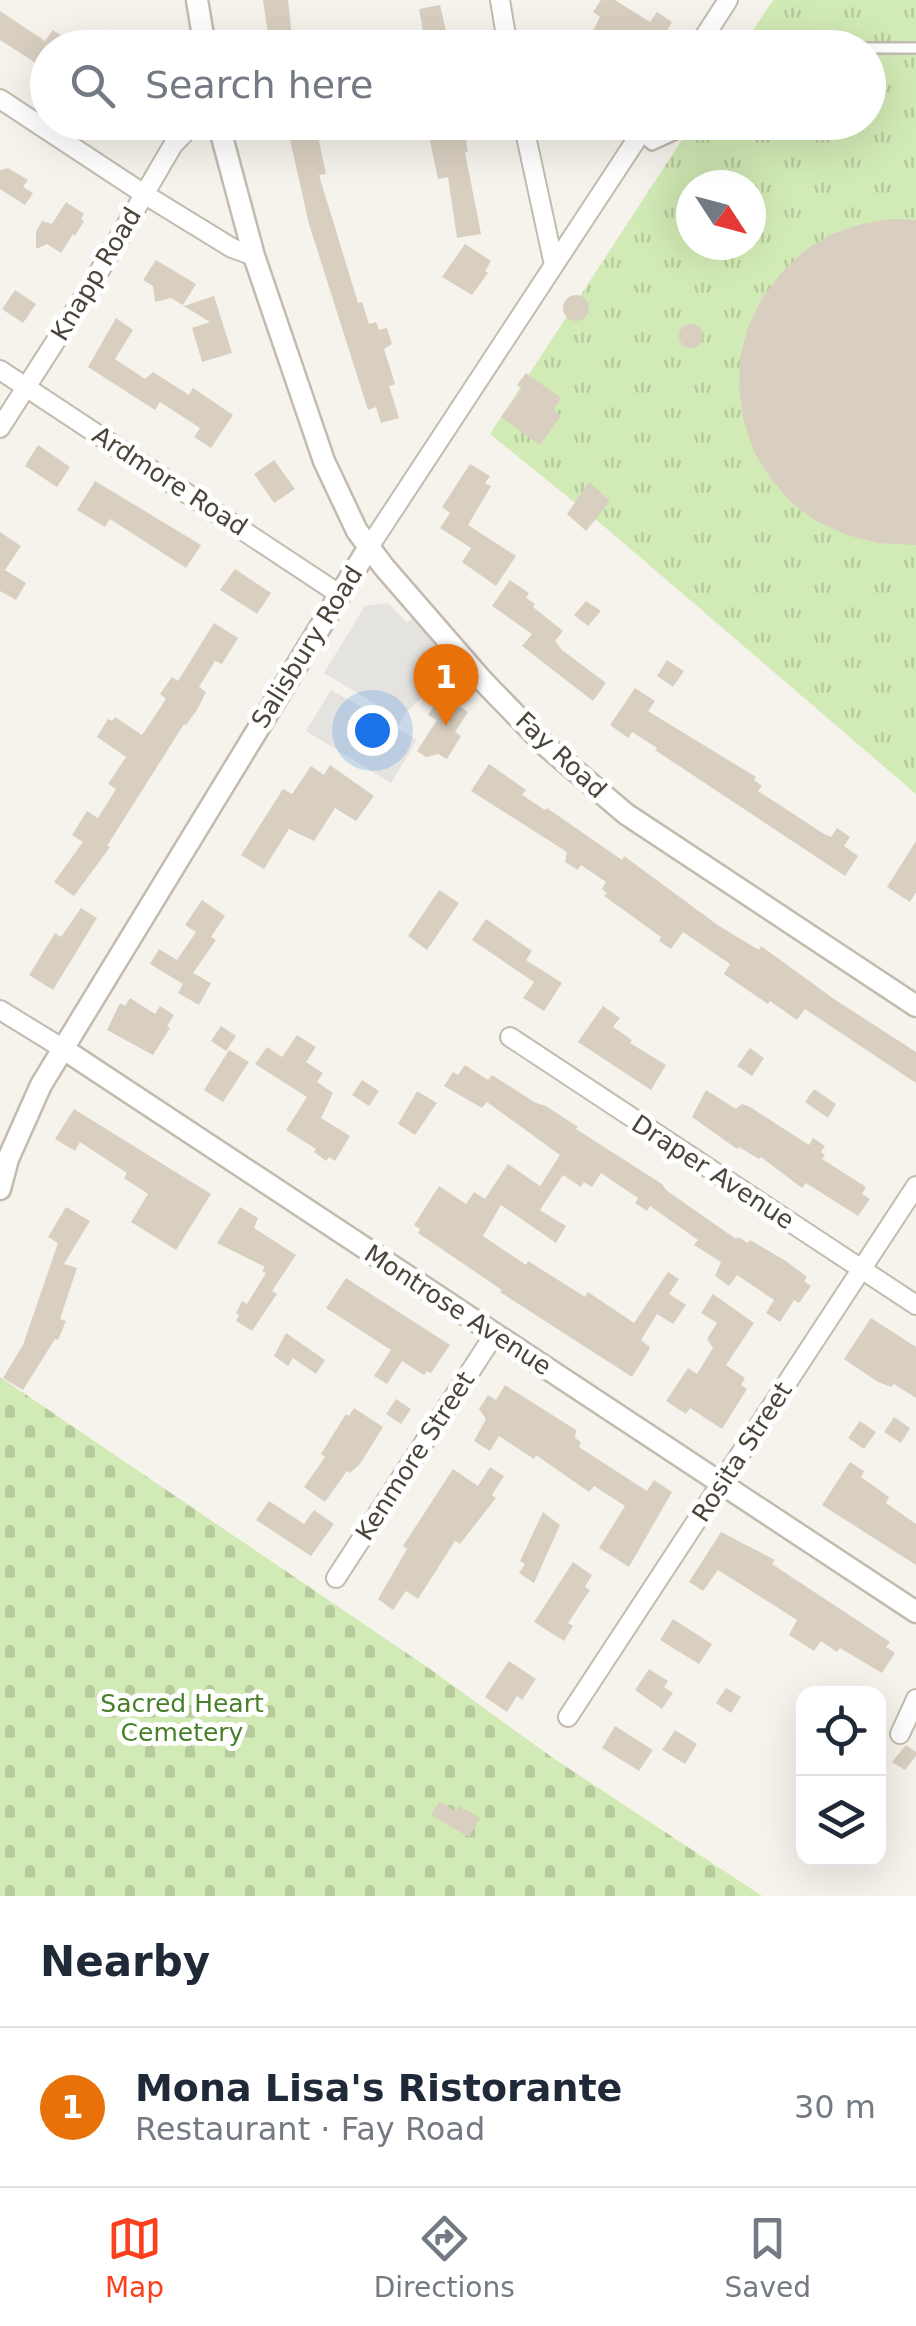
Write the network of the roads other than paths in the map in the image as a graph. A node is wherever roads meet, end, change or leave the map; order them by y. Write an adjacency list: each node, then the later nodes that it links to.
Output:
1 (197, 0): 4 (street)
2 (500, 0): 5 (street)
3 (728, 0): 6 (street)
4 (202, 30)
5 (505, 30)
6 (709, 30)
7 (886, 48): 8 (lane)
8 (916, 48)
9 (0, 99): 10 (street)
10 (30, 119)
11 (62, 140): 16 (street)
12 (178, 140): 16 (street, Knapp Road)
13 (223, 140): 17 (street, Fay Road)
14 (527, 140): 18 (street)
15 (637, 140): 18 (street, Salisbury Road)
16 (144, 194): 17 (street); 20 (street, Knapp Road)
17 (254, 256): 22 (street, Fay Road)
18 (554, 266): 22 (street, Salisbury Road)
19 (0, 370): 20 (street, Ardmore Road)
20 (26, 387): 21 (street, Knapp Road); 23 (street, Ardmore Road)
21 (0, 428)
22 (369, 546): 23 (street, Salisbury Road); 24 (street, Fay Road)
23 (339, 594): 27 (street, Salisbury Road)
24 (916, 1006)
25 (0, 1010): 27 (street, Montrose Avenue)
26 (510, 1037): 30 (street, Draper Avenue)
27 (62, 1048): 29 (street, Salisbury Road); 32 (street, Montrose Avenue)
28 (916, 1186): 30 (street, Rosita Street)
29 (0, 1189)
30 (862, 1269): 31 (street, Draper Avenue); 33 (street, Rosita Street)
31 (916, 1305)
32 (494, 1334): 33 (street, Montrose Avenue); 34 (street, Kenmore Street)
33 (722, 1484): 35 (street, Montrose Avenue); 37 (street, Rosita Street)
34 (336, 1578)
35 (916, 1612)
36 (916, 1698): 38 (street)
37 (568, 1717)
38 (900, 1734)

